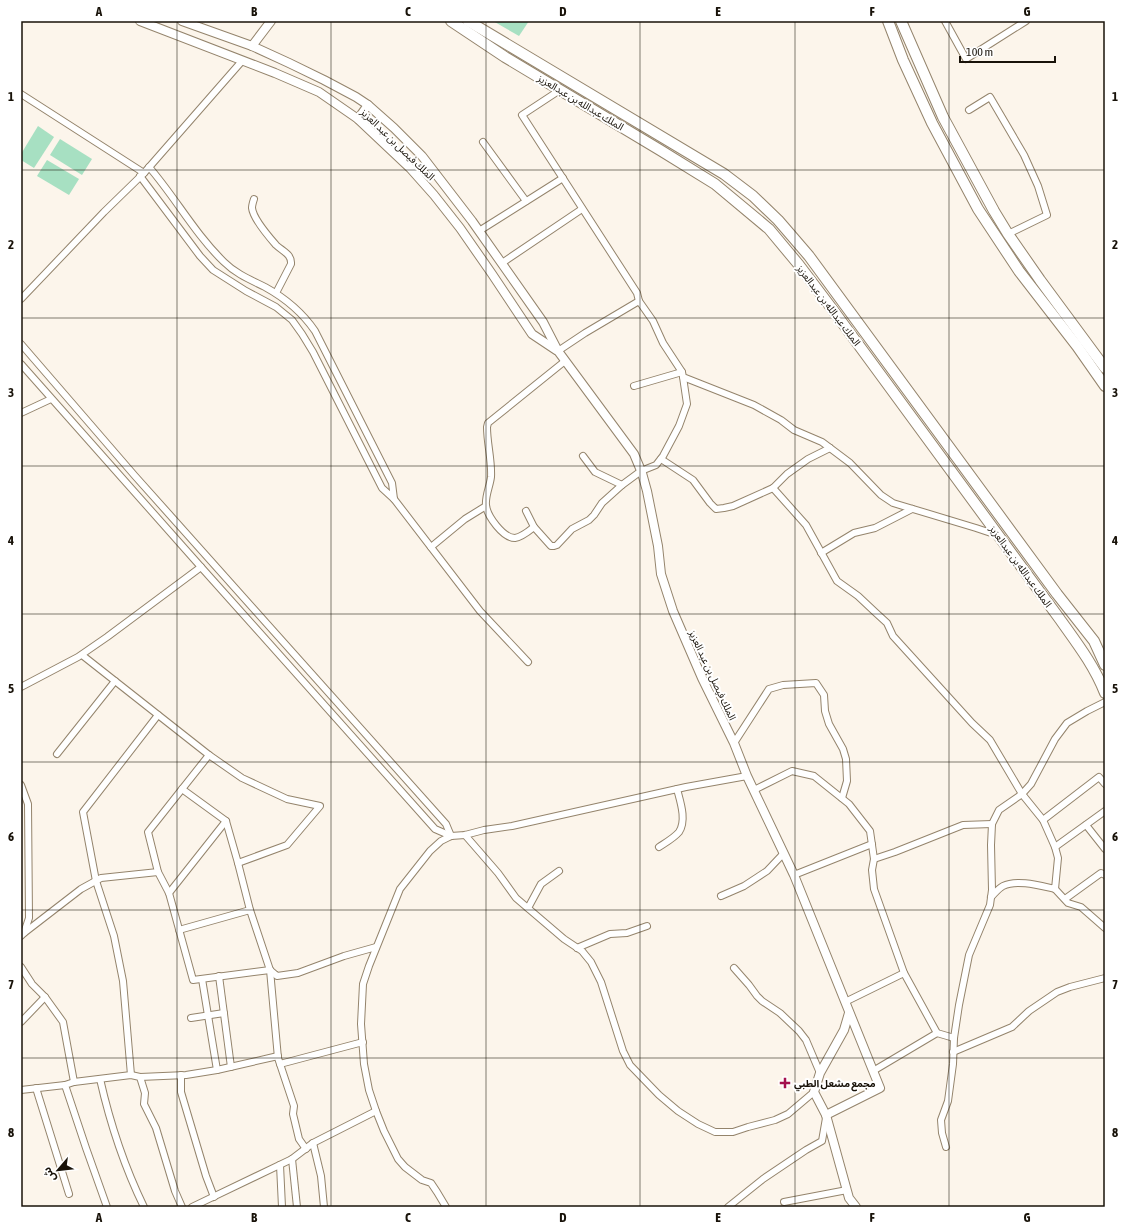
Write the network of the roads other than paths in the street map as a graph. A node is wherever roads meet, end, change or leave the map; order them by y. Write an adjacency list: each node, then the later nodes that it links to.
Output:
1 (140, 21): 11 (street, الملك فيصل بن عبد العزيز)
2 (182, 21): 10 (street, الملك فيصل بن عبد العزيز)
3 (271, 21): 10 (street)
4 (451, 21): 12 (main road, الملك عبدالله بن عبدالعزيز)
5 (468, 21): 59 (main road, الملك عبدالله بن عبدالعزيز)
6 (888, 21): 18 (main road)
7 (901, 21): 16 (main road)
8 (945, 21): 9 (street)
9 (1026, 21)
10 (252, 46): 14 (street, الملك فيصل بن عبد العزيز)
11 (242, 61): 17 (street, الملك فيصل بن عبد العزيز); 20 (street)
12 (560, 90): 22 (street); 53 (main road, الملك عبدالله بن عبدالعزيز)
13 (21, 94): 21 (street)
14 (368, 105): 17 (street); 26 (street, الملك فيصل بن عبد العزيز)
15 (969, 110): 27 (street)
16 (943, 117): 18 (main road); 27 (main road)
17 (358, 119): 33 (street, الملك فيصل بن عبد العزيز)
18 (932, 123): 39 (main road)
19 (484, 142): 24 (street)
20 (149, 167): 21 (street); 29 (street)
21 (142, 174): 30 (street); 48 (street)
22 (563, 178): 24 (street); 25 (street)
23 (254, 199): 29 (street)
24 (526, 202): 26 (street)
25 (582, 208): 28 (street); 31 (street)
26 (479, 232): 28 (street, الملك فيصل بن عبد العزيز)
27 (1008, 234): 36 (main road)
28 (502, 263): 33 (street, الملك فيصل بن عبد العزيز)
29 (276, 293): 48 (street)
30 (21, 299)
31 (640, 301): 33 (street); 37 (street)
32 (21, 344): 82 (street)
33 (558, 351): 34 (street, الملك فيصل بن عبد العزيز)
34 (565, 362): 45 (street, الملك فيصل بن عبد العزيز); 49 (street)
35 (21, 364): 40 (street)
36 (1105, 368)
37 (683, 374): 38 (street); 42 (street); 44 (street)
38 (634, 386)
39 (1105, 386)
40 (51, 399): 41 (street); 56 (street)
41 (21, 413)
42 (830, 448): 47 (street); 50 (street)
43 (583, 456): 46 (street)
44 (661, 459): 45 (street); 47 (street)
45 (641, 470): 46 (street); 65 (street, الملك فيصل بن عبد العزيز)
46 (622, 485): 52 (street)
47 (773, 488): 55 (street)
48 (394, 498): 54 (street)
49 (486, 506): 52 (street); 54 (street)
50 (912, 509): 53 (street); 55 (street)
51 (526, 511): 52 (street)
52 (534, 527)
53 (999, 536): 62 (main road, الملك عبدالله بن عبدالعزيز)
54 (431, 547): 58 (street)
55 (821, 553): 74 (street)
56 (201, 567): 57 (street); 82 (street)
57 (82, 655): 60 (street); 61 (street)
58 (528, 662)
59 (1105, 665)
60 (115, 681): 64 (street); 66 (street)
61 (21, 687)
62 (1105, 693)
63 (1105, 702): 74 (street)
64 (158, 715): 67 (street); 94 (street)
65 (734, 743): 68 (street, الملك فيصل بن عبد العزيز); 75 (street)
66 (56, 754)
67 (209, 755): 71 (street); 89 (street)
68 (747, 776): 72 (street); 73 (street, الملك فيصل بن عبد العزيز)
69 (1105, 784): 77 (street)
70 (21, 785): 105 (street)
71 (182, 789): 78 (street); 91 (street)
72 (677, 789): 81 (street); 84 (street)
73 (754, 790): 75 (street); 87 (street, الملك فيصل بن عبد العزيز)
74 (1022, 794): 77 (street); 79 (street)
75 (842, 798): 83 (street)
76 (1105, 811): 80 (street)
77 (1043, 820): 85 (street)
78 (226, 821): 89 (street); 96 (street)
79 (992, 824): 88 (street); 98 (street)
80 (1086, 825): 85 (street); 86 (street)
81 (464, 835): 82 (street); 100 (street)
82 (451, 836): 106 (street)
83 (872, 844): 88 (street); 92 (street)
84 (659, 847)
85 (1055, 847): 95 (street)
86 (1105, 849)
87 (784, 853): 92 (street, الملك فيصل بن عبد العزيز); 97 (street)
88 (874, 859): 111 (street)
89 (238, 863): 101 (street)
90 (559, 871): 100 (street)
91 (158, 872): 94 (street); 96 (street)
92 (794, 875): 116 (street, الملك فيصل بن عبد العزيز)
93 (1105, 875): 99 (street)
94 (96, 881): 105 (street); 132 (street)
95 (1055, 889): 98 (street); 99 (street)
96 (169, 893): 104 (street)
97 (721, 896)
98 (991, 897): 123 (street)
99 (1065, 899): 103 (street)
100 (528, 908): 107 (street)
101 (250, 910): 104 (street); 110 (street)
102 (647, 926): 107 (street)
103 (1105, 928)
104 (179, 930): 114 (street)
105 (23, 935)
106 (376, 947): 110 (street); 124 (street)
107 (577, 948): 140 (street)
108 (21, 968): 115 (street)
109 (734, 968): 131 (street)
110 (270, 970): 112 (street); 126 (street)
111 (904, 973): 116 (street); 122 (street)
112 (219, 976): 114 (street); 117 (street)
113 (1105, 978): 125 (street)
114 (202, 979): 119 (street)
115 (45, 996): 121 (street); 136 (street)
116 (845, 1002): 118 (street, الملك فيصل بن عبد العزيز)
117 (224, 1013): 119 (street); 128 (street)
118 (849, 1013): 130 (street, الملك فيصل بن عبد العزيز); 131 (street)
119 (208, 1016): 120 (street); 129 (street)
120 (191, 1018)
121 (21, 1022)
122 (937, 1033): 123 (street); 130 (street)
123 (954, 1038): 125 (street)
124 (363, 1042): 127 (street); 141 (street)
125 (953, 1052): 144 (street)
126 (278, 1056): 127 (street); 128 (street)
127 (280, 1064): 145 (street)
128 (232, 1067): 129 (street)
129 (217, 1070): 133 (street)
130 (873, 1071): 142 (street, الملك فيصل بن عبد العزيز)
131 (820, 1073): 140 (street)
132 (131, 1075): 134 (street); 135 (street)
133 (180, 1075): 134 (street); 150 (street)
134 (140, 1077): 154 (street)
135 (100, 1079): 136 (street); 153 (street)
136 (74, 1082): 137 (street)
137 (65, 1085): 138 (street); 152 (street)
138 (36, 1088): 139 (street); 149 (street)
139 (21, 1090)
140 (814, 1092): 142 (street)
141 (376, 1111): 143 (street); 159 (street)
142 (826, 1115): 148 (street); 160 (street)
143 (313, 1143): 145 (street); 158 (street)
144 (946, 1147)
145 (306, 1149): 146 (street)
146 (292, 1159): 147 (street); 157 (street)
147 (280, 1165): 150 (street); 156 (street)
148 (847, 1190): 151 (street); 161 (street)
149 (69, 1194)
150 (214, 1197): 155 (street)
151 (784, 1202)
152 (107, 1207)
153 (144, 1207)
154 (182, 1207)
155 (192, 1207)
156 (282, 1207)
157 (297, 1207)
158 (324, 1207)
159 (446, 1207)
160 (728, 1207)
161 (856, 1207)

